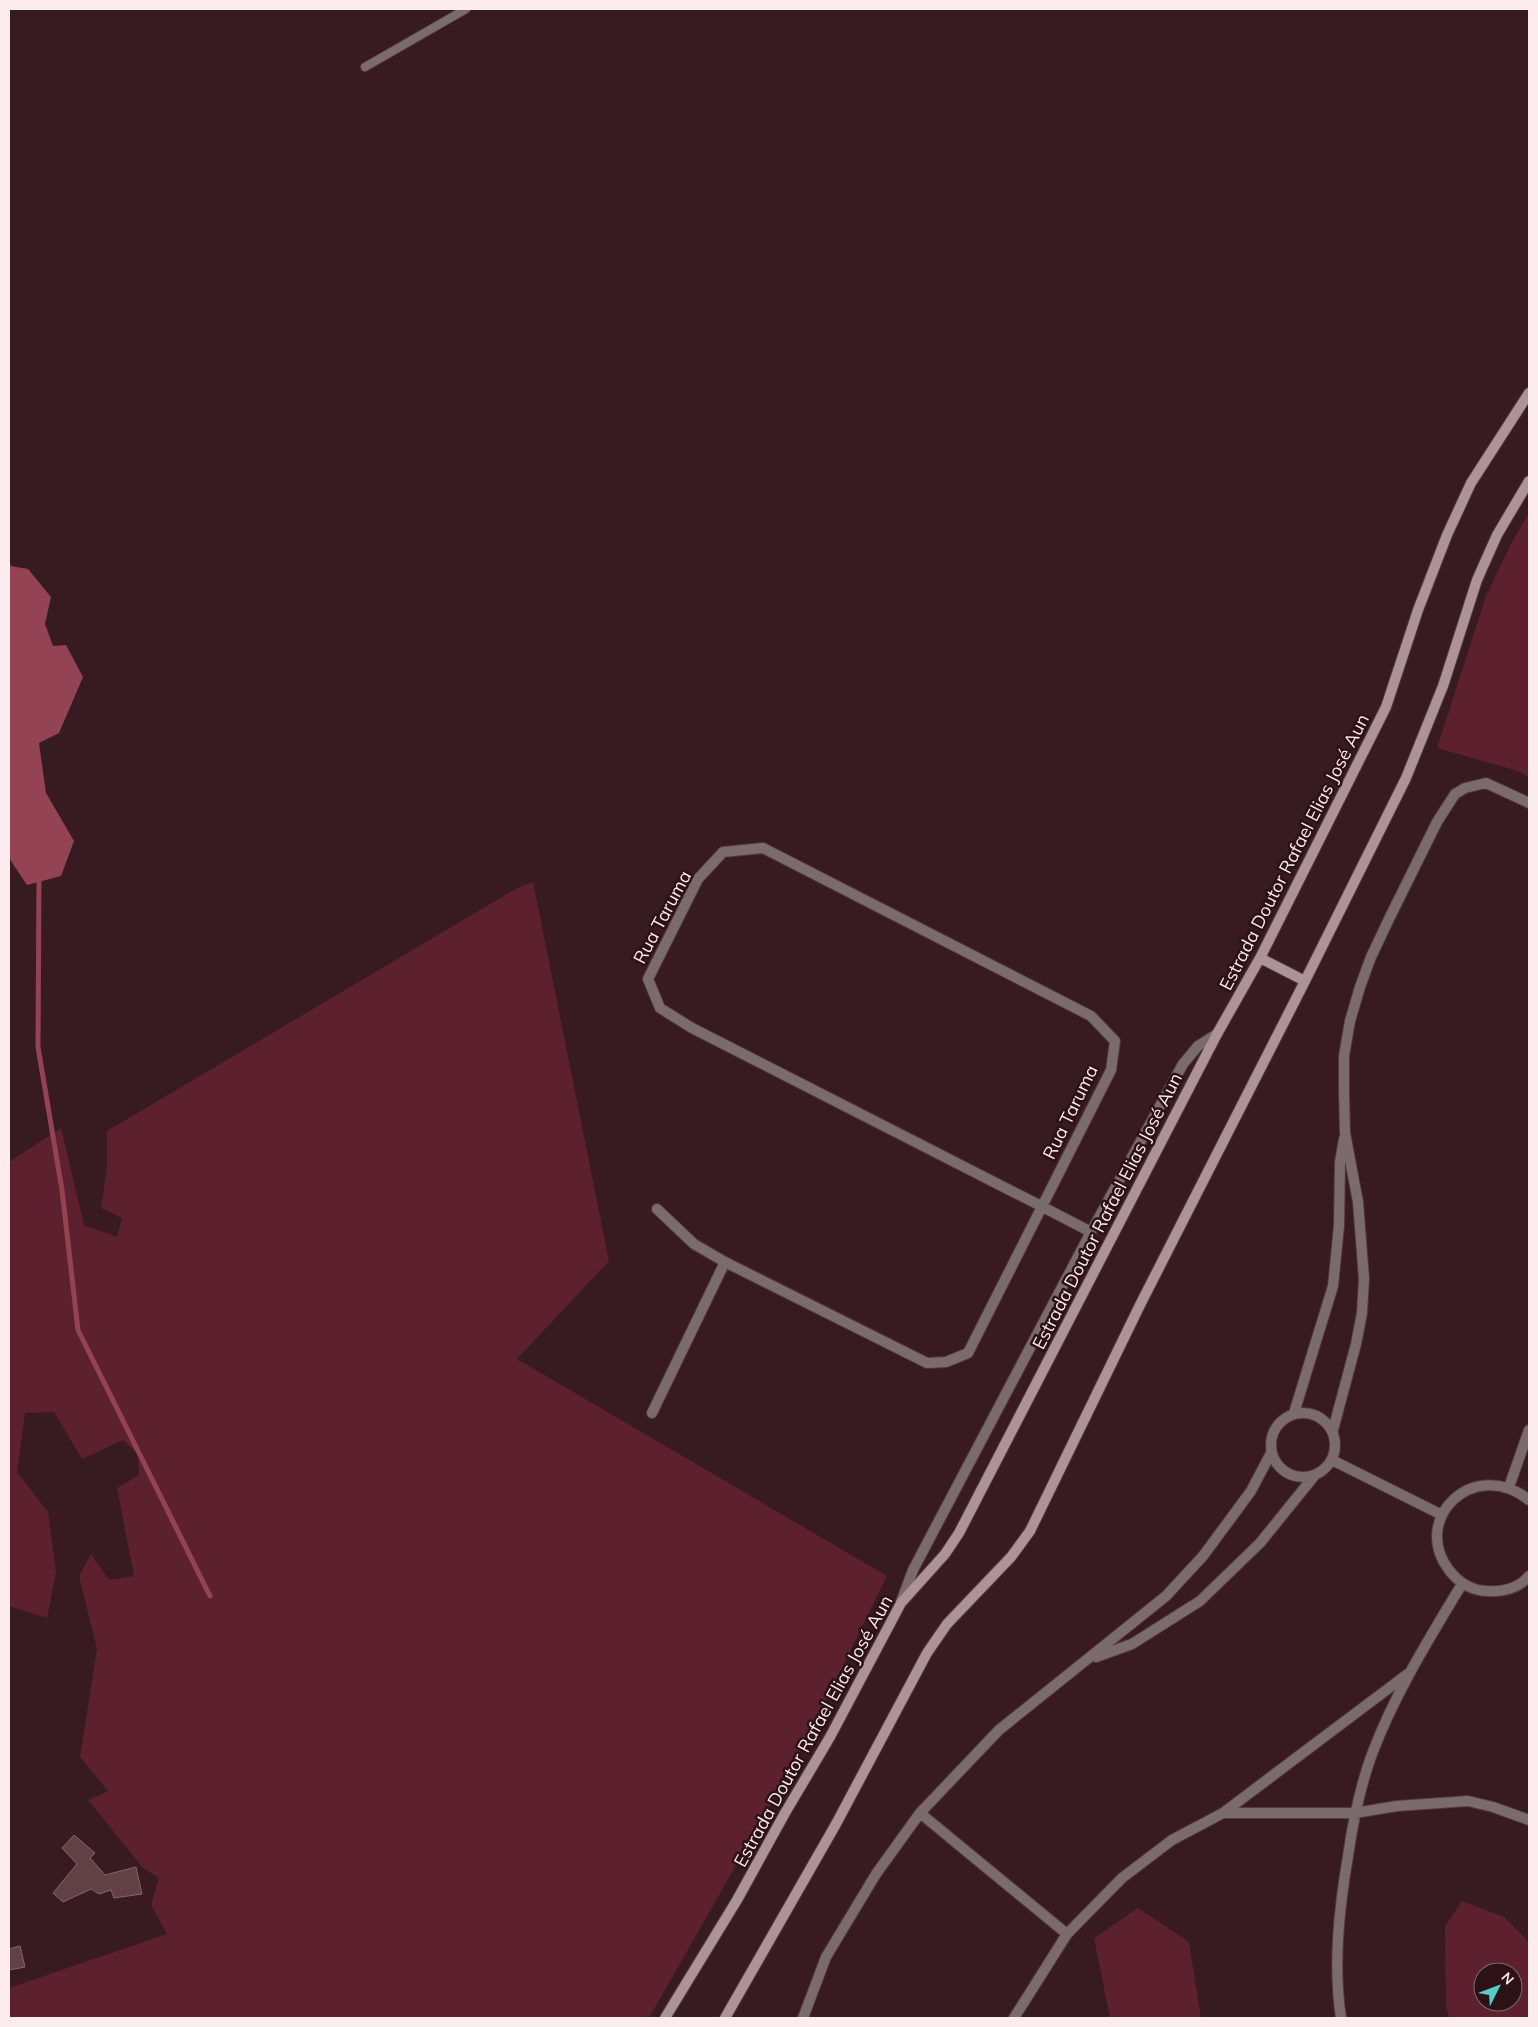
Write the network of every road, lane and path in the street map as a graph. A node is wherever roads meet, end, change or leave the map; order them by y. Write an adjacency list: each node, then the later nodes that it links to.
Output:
1 (466, 9): 2 (lane)
2 (365, 67)
3 (1529, 393): 6 (main road, Estrada Doutor Rafael Elias José Aun)
4 (1529, 482): 7 (main road)
5 (1529, 803): 9 (street)
6 (1260, 958): 7 (main road); 8 (main road, Estrada Doutor Rafael Elias José Aun)
7 (1305, 981): 35 (main road)
8 (1218, 1034): 12 (street); 26 (main road, Estrada Doutor Rafael Elias José Aun)
9 (1345, 1133): 15 (street); 16 (street)
10 (1041, 1206): 10 (street, Rua Taruma); 12 (street); 13 (street, Rua Taruma)
11 (656, 1208): 13 (street, Rua Taruma)
12 (1091, 1232): 26 (street)
13 (725, 1262): 14 (street)
14 (652, 1413)
15 (1294, 1413): 16 (street); 18 (street)
16 (1333, 1430): 19 (street)
17 (1529, 1430): 21 (street)
18 (1271, 1453): 20 (street); 27 (street)
19 (1332, 1460): 20 (street); 23 (street)
20 (1315, 1476): 27 (street)
21 (1509, 1487): 22 (street); 23 (street)
22 (1529, 1500)
23 (1442, 1515): 25 (street)
24 (1528, 1578): 25 (street)
25 (1462, 1584): 28 (street)
26 (901, 1603): 34 (main road, Estrada Doutor Rafael Elias José Aun)
27 (1088, 1660): 29 (street)
28 (1409, 1673): 30 (street); 31 (street)
29 (920, 1813): 33 (street); 36 (street)
30 (1223, 1813): 31 (street); 33 (street)
31 (1355, 1813): 32 (street); 38 (street)
32 (1529, 1820)
33 (1067, 1934): 37 (street)
34 (665, 2018)
35 (725, 2018)
36 (803, 2018)
37 (1014, 2018)
38 (1341, 2018)

